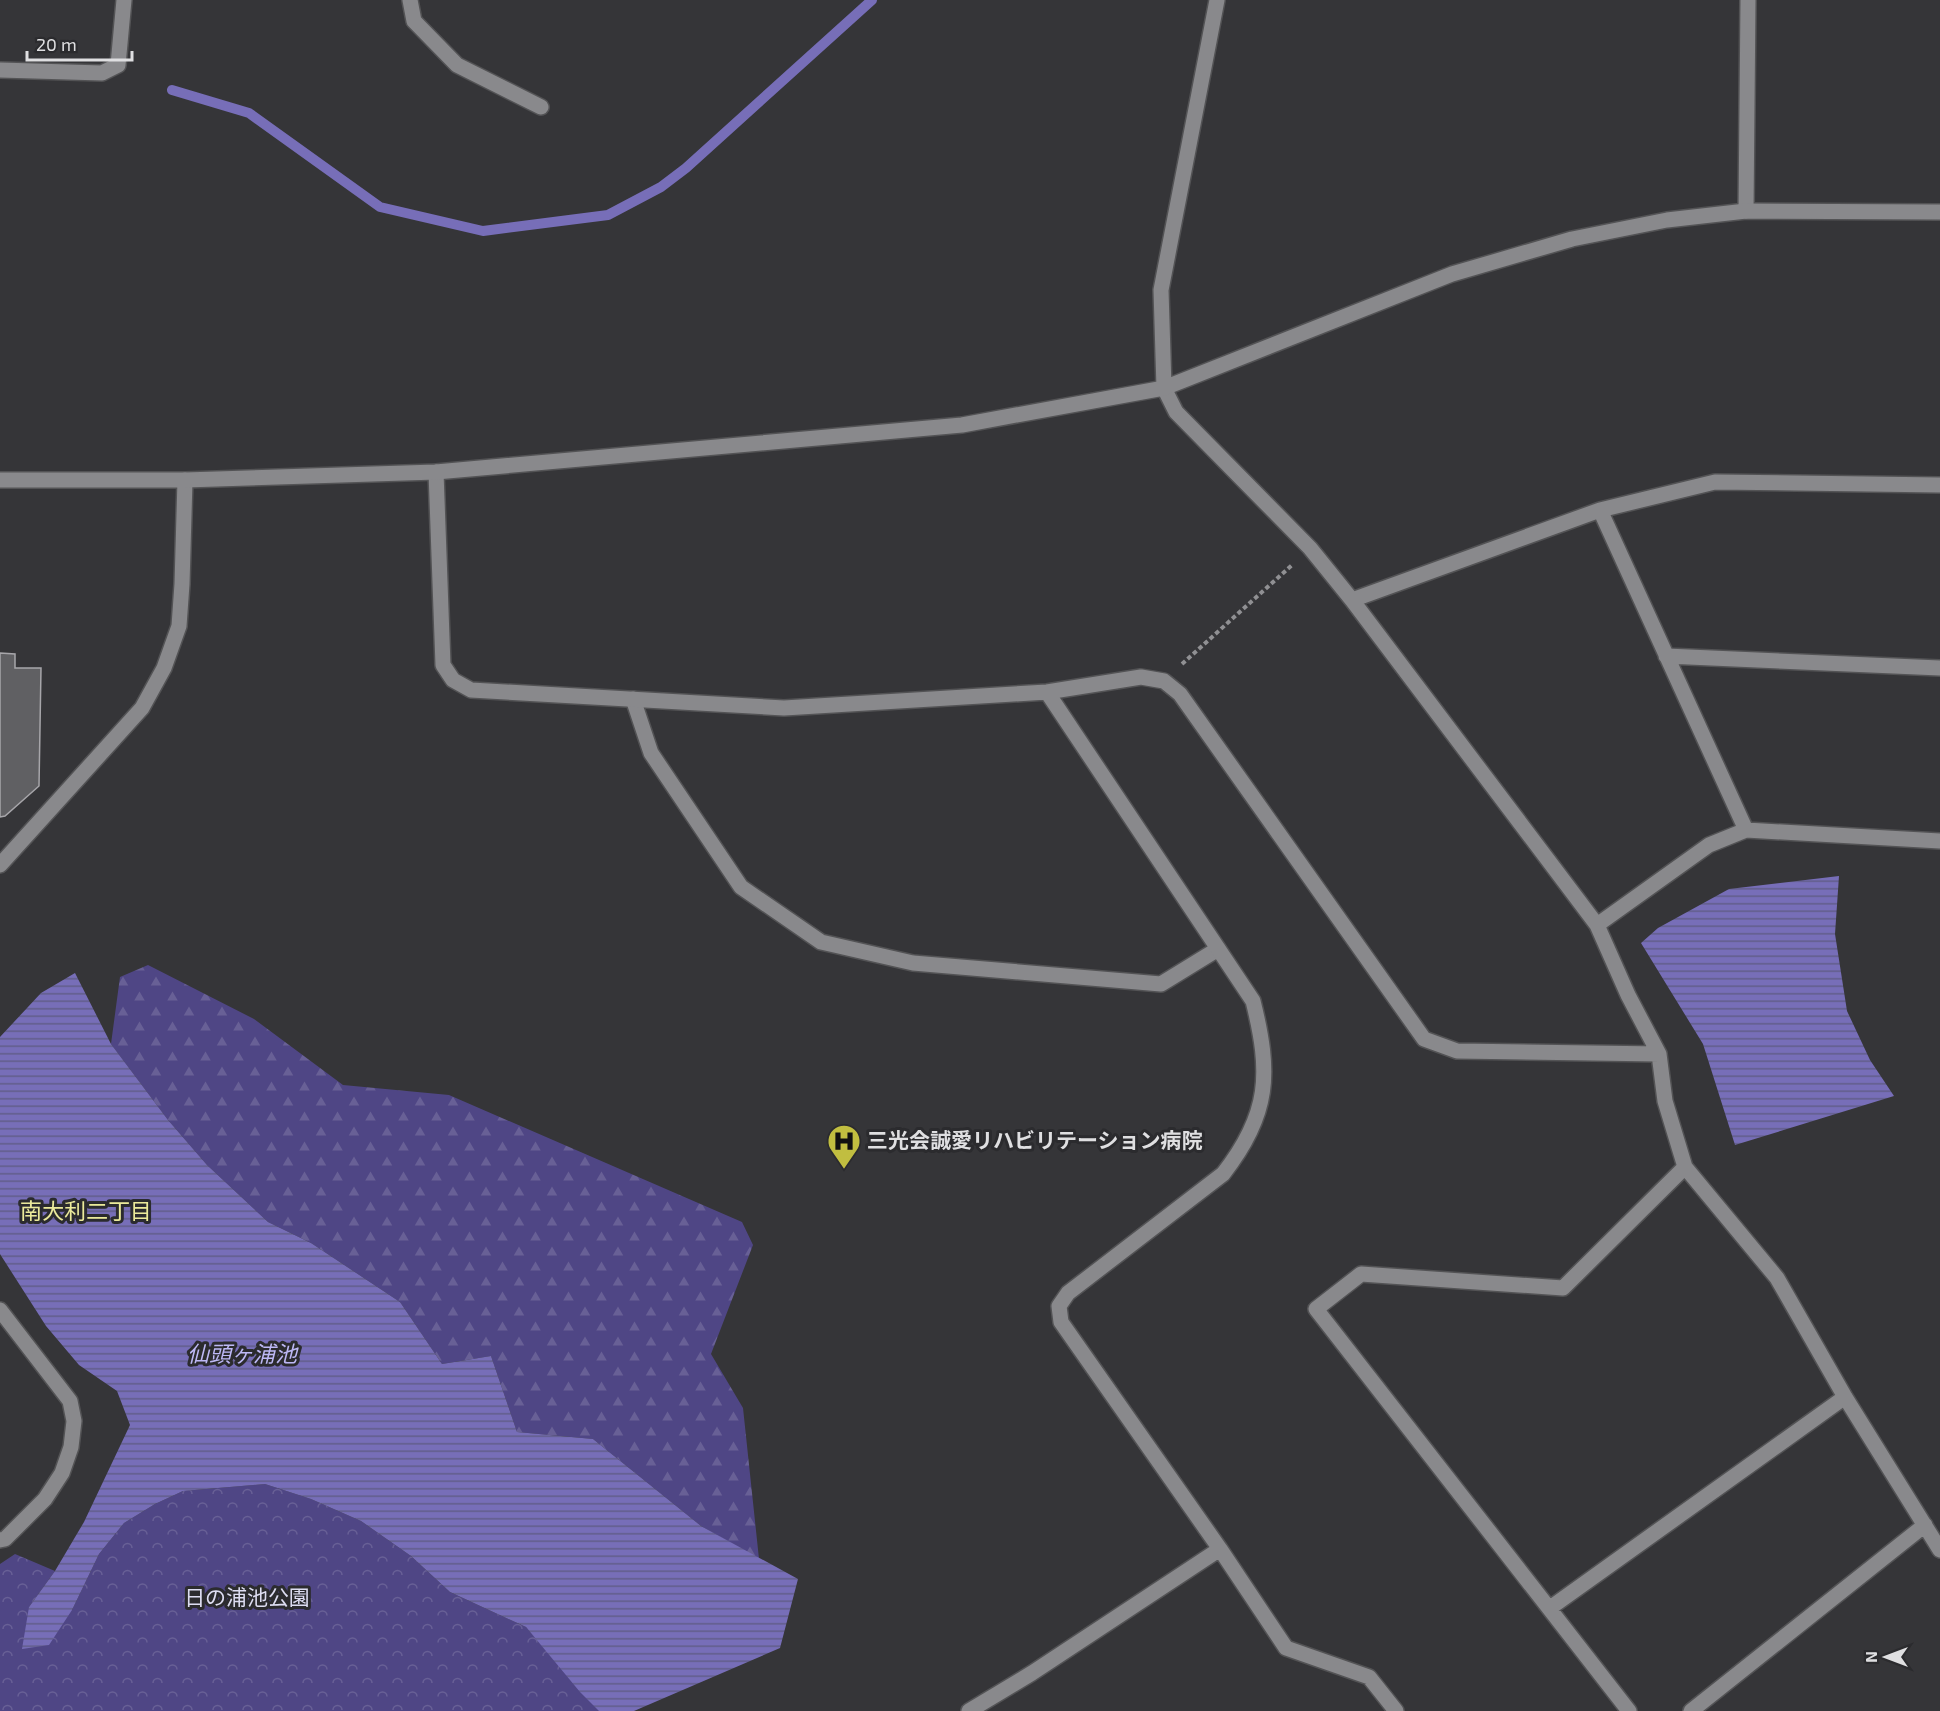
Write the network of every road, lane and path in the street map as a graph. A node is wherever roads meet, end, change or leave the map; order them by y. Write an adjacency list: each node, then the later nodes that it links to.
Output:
1 (124, 0): 5 (street)
2 (410, 0): 6 (street)
3 (1217, 0): 9 (street)
4 (1748, 0): 7 (street)
5 (0, 70)
6 (541, 107)
7 (1746, 211): 8 (street); 9 (street)
8 (1940, 212)
9 (1164, 388): 10 (street); 15 (street)
10 (436, 472): 12 (street); 21 (street)
11 (0, 480): 12 (street)
12 (185, 480): 24 (street)
13 (1940, 485): 14 (street)
14 (1600, 510): 16 (street); 17 (street)
15 (1310, 548): 16 (street); 19 (path)
16 (1352, 600): 25 (street)
17 (1666, 656): 18 (street); 22 (street)
18 (1940, 668)
19 (1164, 681): 20 (street); 27 (street)
20 (1047, 692): 21 (street); 26 (street)
21 (633, 699): 26 (street)
22 (1746, 830): 23 (street); 25 (street)
23 (1940, 841)
24 (0, 865)
25 (1597, 925): 27 (street)
26 (1218, 949): 33 (street)
27 (1659, 1054): 28 (street)
28 (1685, 1167): 30 (street); 35 (street)
29 (0, 1311): 32 (street)
30 (1845, 1397): 31 (street); 35 (street)
31 (1925, 1525): 34 (street); 39 (street)
32 (0, 1540)
33 (1220, 1549): 36 (street); 37 (street)
34 (1940, 1550)
35 (1550, 1608): 38 (street)
36 (969, 1711)
37 (1396, 1711)
38 (1629, 1711)
39 (1691, 1711)

